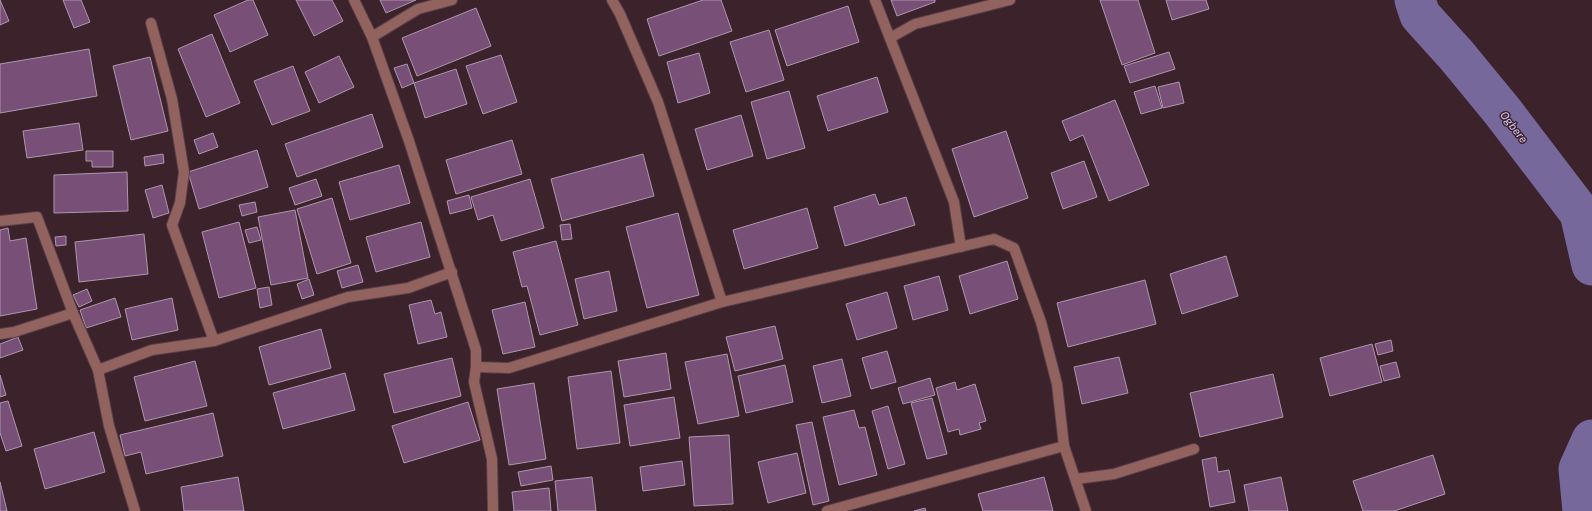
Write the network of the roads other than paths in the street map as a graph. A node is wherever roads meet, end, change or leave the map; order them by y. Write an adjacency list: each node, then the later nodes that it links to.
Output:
1 (354, 0): 7 (street)
2 (452, 0): 7 (street)
3 (612, 0): 12 (street)
4 (875, 0): 8 (street)
5 (1010, 0): 8 (street)
6 (151, 23): 15 (street)
7 (372, 36): 11 (street)
8 (890, 38): 10 (street)
9 (0, 221): 13 (street)
10 (961, 247): 12 (street); 18 (street)
11 (452, 272): 15 (street); 16 (street)
12 (722, 302): 16 (street)
13 (73, 313): 14 (street); 17 (street)
14 (0, 334)
15 (214, 341): 17 (street)
16 (476, 367): 22 (street)
17 (98, 370): 21 (street)
18 (1064, 446): 20 (street); 23 (street)
19 (1194, 449): 20 (street)
20 (1076, 479): 24 (street)
21 (135, 511)
22 (493, 511)
23 (827, 511)
24 (1086, 511)

